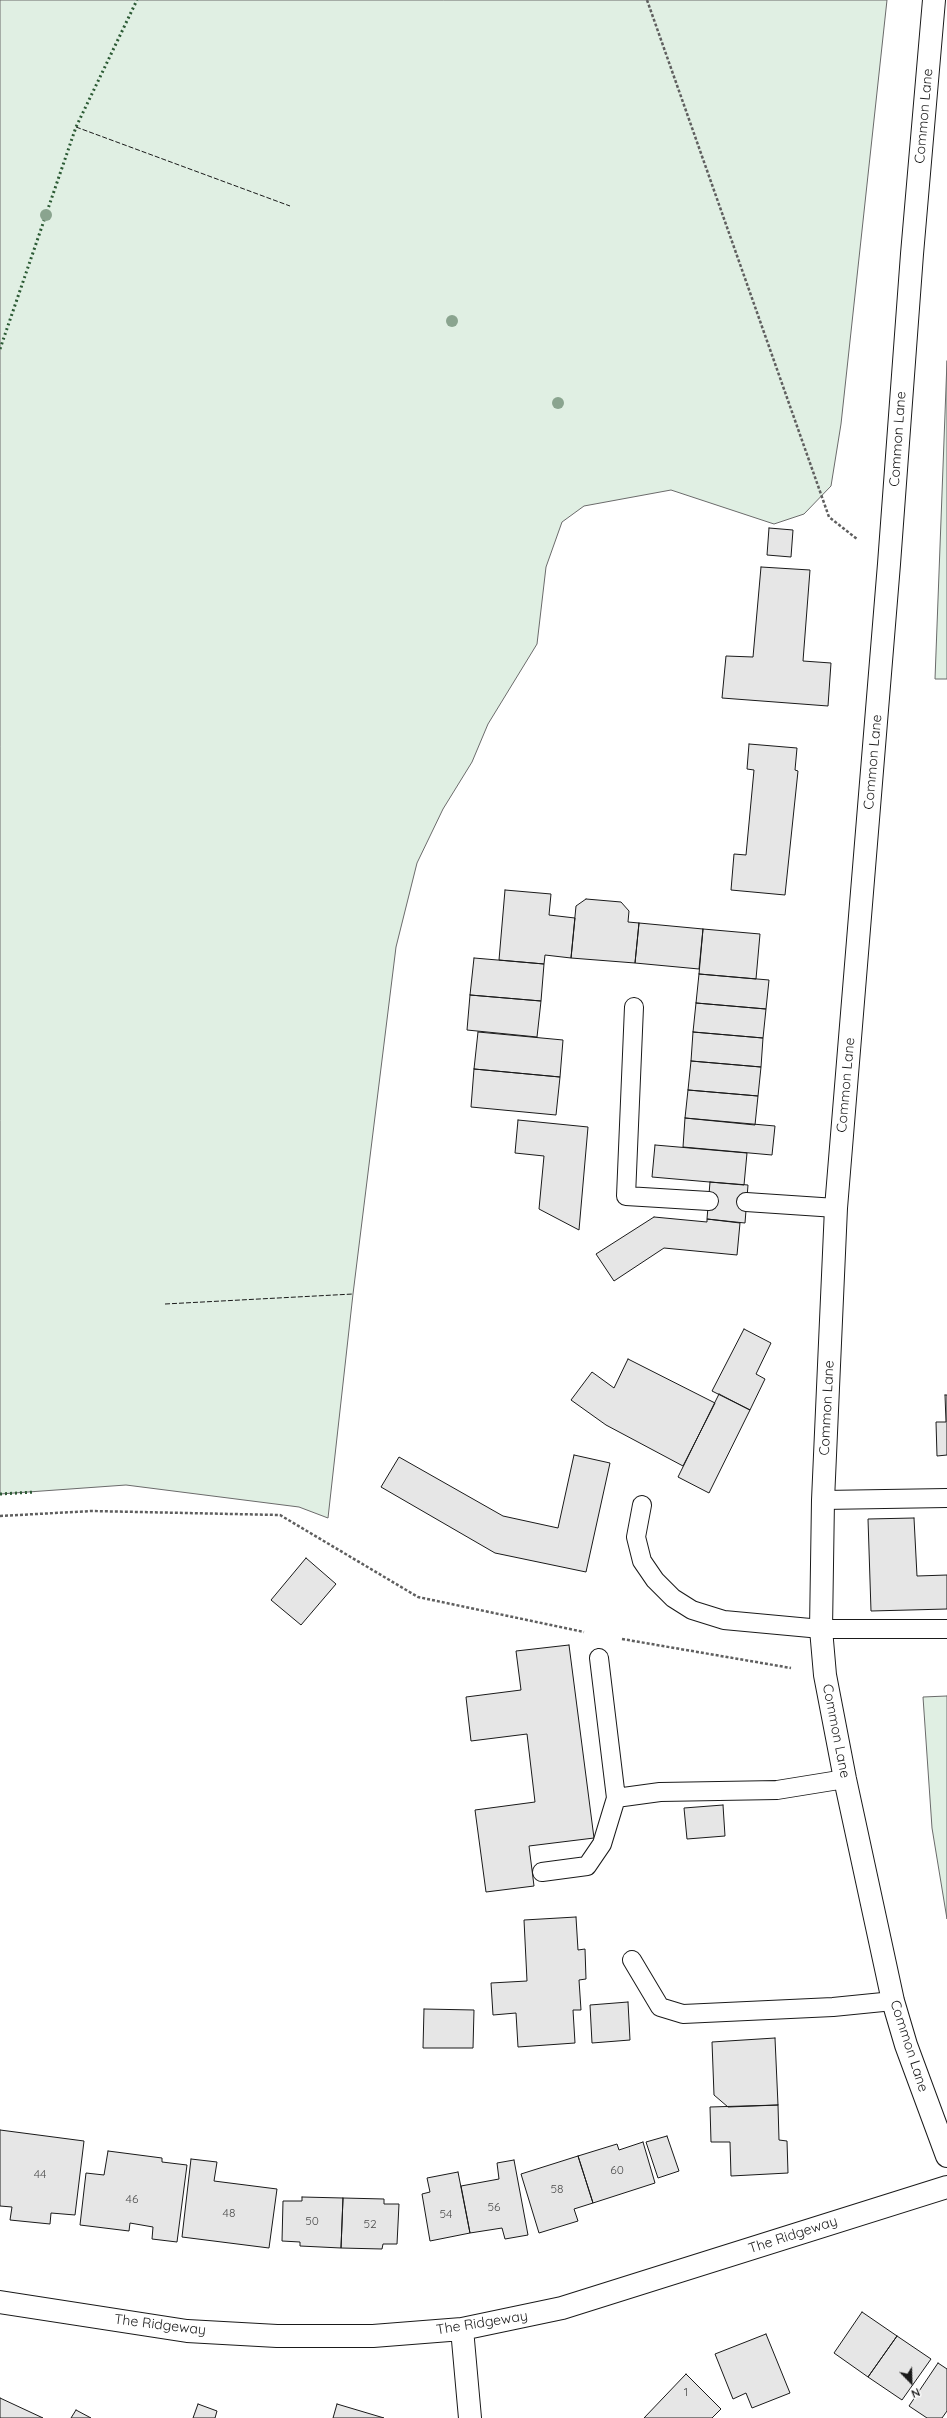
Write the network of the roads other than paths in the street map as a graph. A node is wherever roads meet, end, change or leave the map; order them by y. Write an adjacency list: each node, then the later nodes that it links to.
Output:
1 (934, 0): 5 (street, Common Lane)
2 (634, 1007): 3 (lane)
3 (709, 1201)
4 (746, 1202): 5 (lane)
5 (836, 1208): 7 (street, Common Lane)
6 (947, 1498): 7 (lane)
7 (823, 1500): 10 (street, Common Lane)
8 (642, 1505): 10 (lane)
9 (947, 1628): 10 (lane)
10 (821, 1629): 12 (street, Common Lane)
11 (598, 1658): 13 (lane)
12 (845, 1779): 13 (lane); 16 (street, Common Lane)
13 (616, 1798): 14 (lane)
14 (542, 1872)
15 (632, 1960): 16 (lane)
16 (893, 2001): 17 (street, Common Lane)
17 (947, 2156)
18 (947, 2187): 20 (street, The Ridgeway)
19 (0, 2302): 20 (street, The Ridgeway)
20 (462, 2329): 21 (street)
21 (470, 2418)

